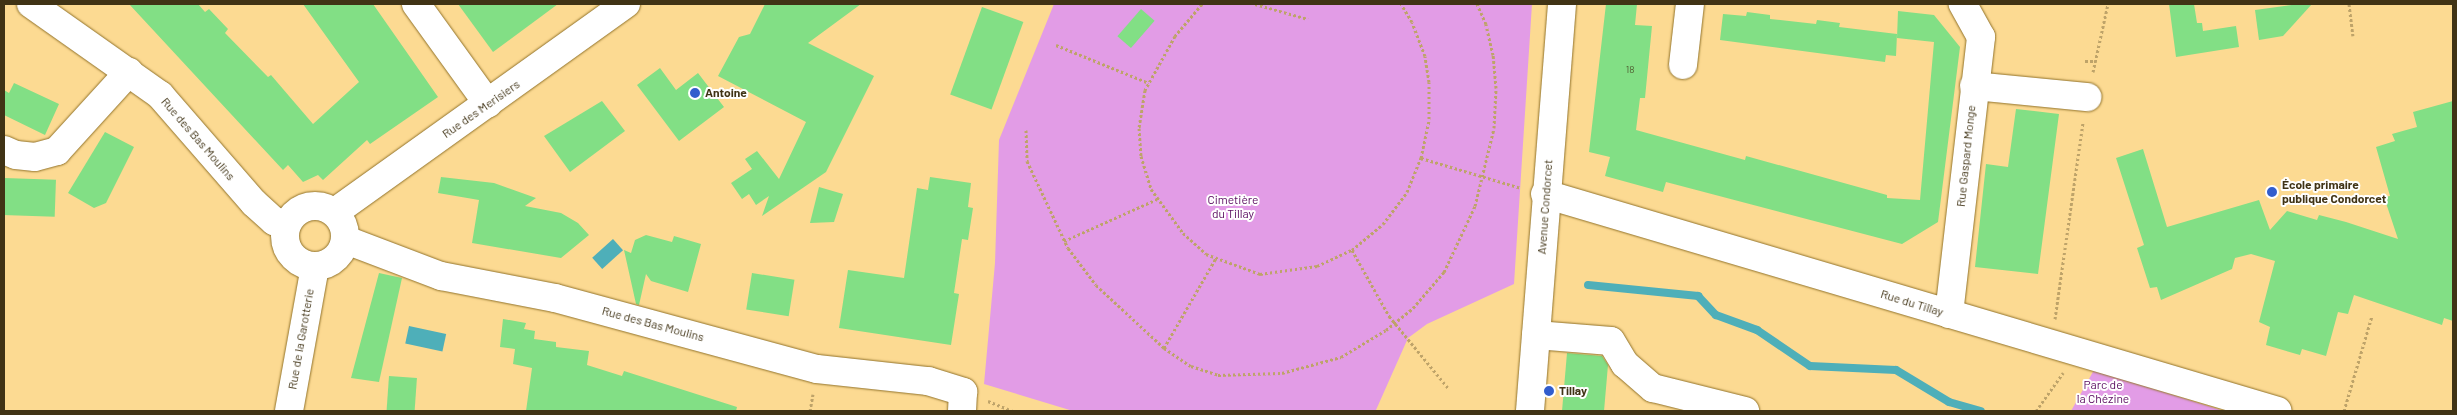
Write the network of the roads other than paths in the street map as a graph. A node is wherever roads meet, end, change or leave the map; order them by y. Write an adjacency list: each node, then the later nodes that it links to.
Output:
1 (31, 4): 8 (street, Rue des Bas Moulins)
2 (416, 4): 11 (street)
3 (626, 4): 11 (street, Rue des Merisiers)
4 (1562, 4): 13 (street, Avenue Condorcet)
5 (1690, 4): 7 (street)
6 (1959, 4): 9 (street, Rue Gaspard Monge)
7 (1683, 65)
8 (129, 72): 12 (street); 15 (street, Rue des Bas Moulins)
9 (1974, 86): 10 (street); 18 (street, Rue Gaspard Monge)
10 (2087, 97)
11 (488, 104): 14 (street, Rue des Merisiers)
12 (4, 150)
13 (1545, 194): 18 (street, Rue du Tillay); 19 (street, Avenue Condorcet)
14 (335, 212): 15 (street); 16 (street)
15 (286, 226): 17 (street)
16 (346, 240): 17 (street); 20 (street, Rue des Bas Moulins)
17 (315, 266): 21 (street, Rue de la Garotterie)
18 (1949, 314): 24 (street, Rue du Tillay)
19 (1536, 335): 22 (street, Avenue Condorcet); 23 (street)
20 (962, 402)
21 (289, 411)
22 (1530, 411)
23 (1746, 411)
24 (2278, 411)

